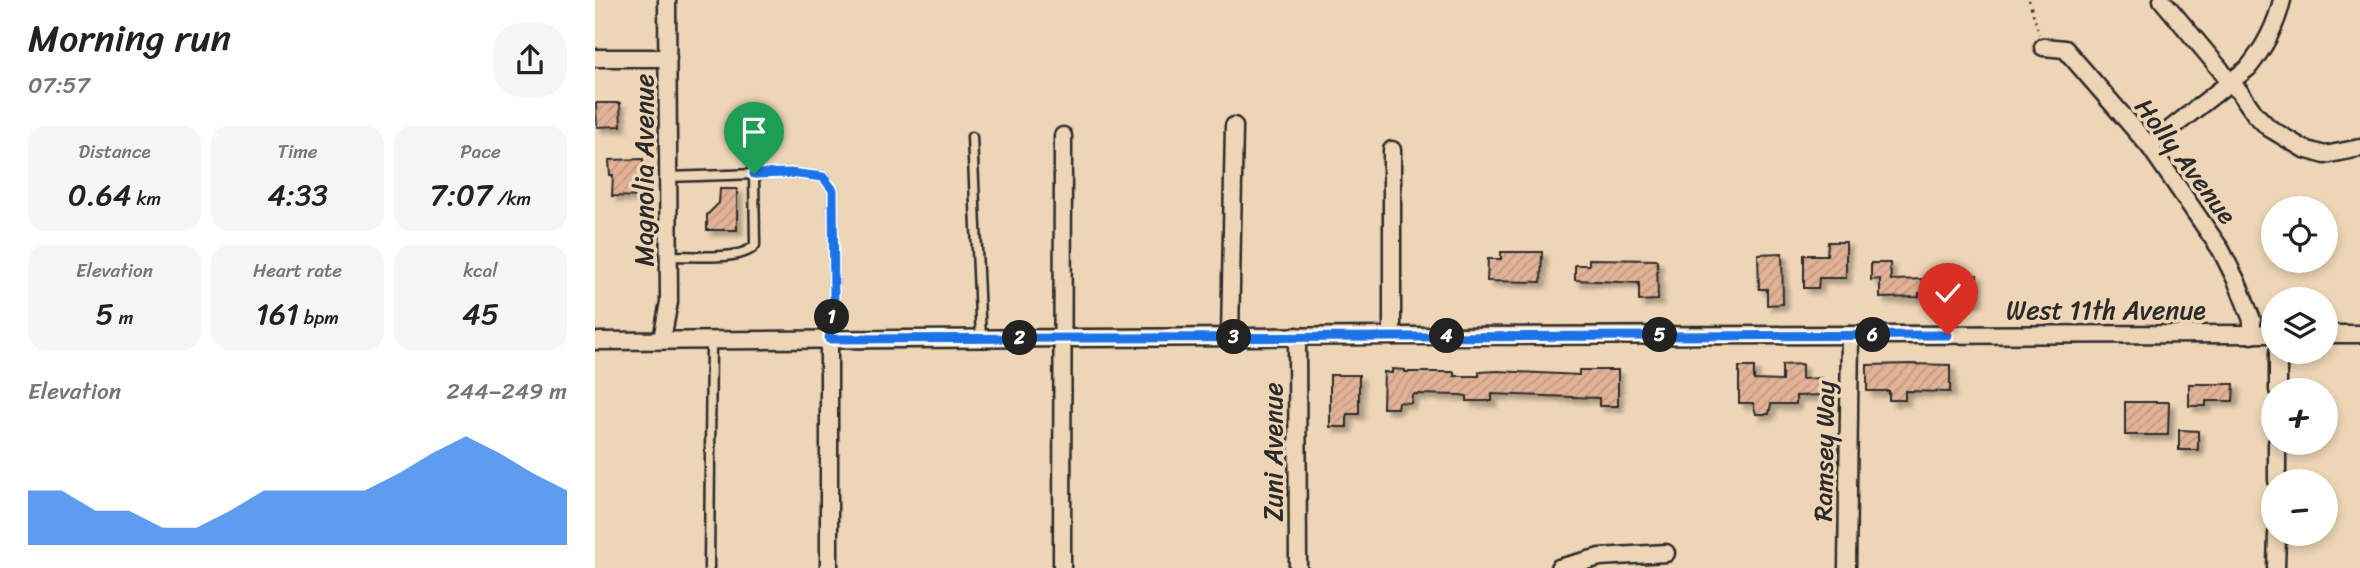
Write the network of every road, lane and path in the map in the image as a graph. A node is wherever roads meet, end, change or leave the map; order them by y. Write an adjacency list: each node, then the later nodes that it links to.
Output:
1 (667, 0): 7 (street, Magnolia Avenue)
2 (2029, 0): 5 (path)
3 (2162, 0): 8 (street)
4 (2282, 0): 8 (street)
5 (2043, 47): 12 (street, Holly Avenue)
6 (595, 58): 7 (street)
7 (668, 58): 16 (street, Magnolia Avenue)
8 (2229, 82): 12 (street); 13 (street)
9 (1234, 126): 25 (street)
10 (1063, 136): 26 (street)
11 (972, 137): 29 (lane)
12 (2150, 147): 21 (street, Holly Avenue)
13 (2360, 148)
14 (1392, 150): 24 (street)
15 (754, 174): 16 (lane); 17 (lane); 28 (lane)
16 (668, 177): 17 (street, Magnolia Avenue)
17 (668, 256): 27 (street, Magnolia Avenue)
18 (2338, 334): 19 (street)
19 (2360, 334)
20 (1850, 335): 21 (street, West 11th Avenue); 24 (street, West 11th Avenue); 39 (street, Ramsey Way)
21 (2252, 335): 22 (street, West 11th Avenue)
22 (2261, 335)
23 (1297, 336): 24 (street, West 11th Avenue); 25 (street, West 11th Avenue); 37 (street, Zuni Avenue)
24 (1392, 336)
25 (1230, 337): 26 (street, West 11th Avenue)
26 (1064, 338): 29 (street, West 11th Avenue); 36 (street)
27 (662, 339): 30 (street, West 11th Avenue); 31 (street, West 11th Avenue)
28 (829, 339): 29 (street, West 11th Avenue); 30 (street, West 11th Avenue); 35 (street)
29 (981, 339)
30 (711, 340): 34 (lane)
31 (595, 341)
32 (2277, 546): 40 (street)
33 (1666, 553): 38 (street)
34 (709, 568)
35 (829, 568)
36 (1062, 568)
37 (1298, 568)
38 (1559, 568)
39 (1847, 568)
40 (2276, 568)

